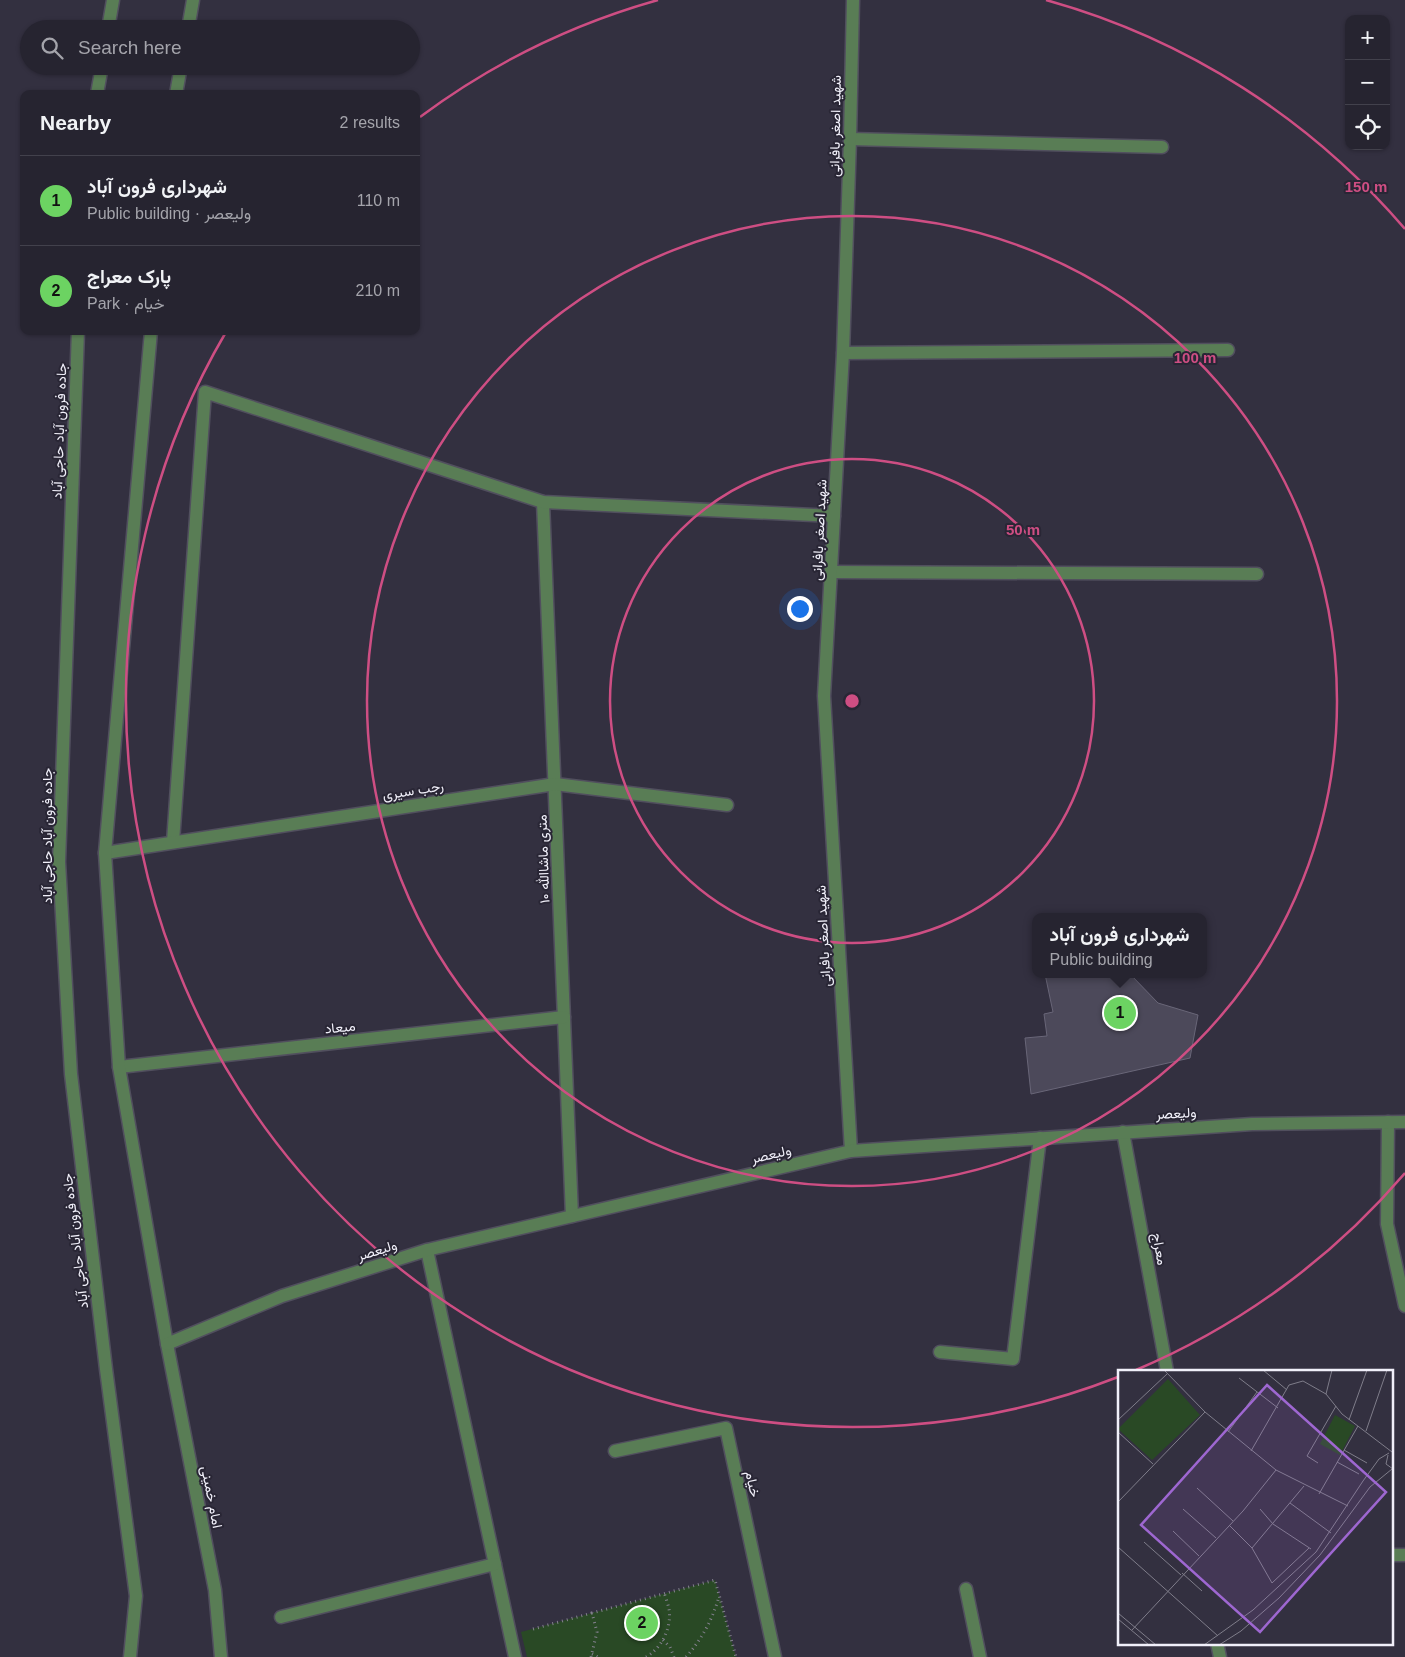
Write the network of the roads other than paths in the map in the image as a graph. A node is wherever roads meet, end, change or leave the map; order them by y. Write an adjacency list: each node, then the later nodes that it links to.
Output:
1 (113, 0): 4 (street)
2 (193, 0): 5 (street)
3 (853, 0): 10 (street, شهید اصغر بافرانی)
4 (110, 20)
5 (190, 20)
6 (100, 75): 8 (street)
7 (179, 75): 9 (street)
8 (98, 90)
9 (177, 90)
10 (850, 139): 11 (street); 15 (street, شهید اصغر بافرانی)
11 (1162, 146)
12 (78, 335): 44 (street, جاده فرون آباد حاجی آباد)
13 (151, 335): 23 (street)
14 (1228, 350): 15 (street)
15 (843, 353): 17 (street, شهید اصغر بافرانی)
16 (543, 502): 17 (street); 20 (street, ۱۰ متری ماشاالله); 22 (street)
17 (834, 516): 18 (street, شهید اصغر بافرانی)
18 (831, 572): 19 (street); 30 (street, شهید اصغر بافرانی)
19 (1257, 574)
20 (555, 784): 21 (street, رجب سیری); 22 (street, رجب سیری); 24 (street, ۱۰ متری ماشاالله)
21 (727, 805)
22 (173, 842): 23 (street, رجب سیری)
23 (105, 853): 25 (street)
24 (564, 1017): 25 (street, میعاد); 31 (street, ۱۰ متری ماشاالله)
25 (119, 1067): 34 (street)
26 (1388, 1122): 27 (street, ولیعصر); 28 (street, ولیعصر); 33 (street)
27 (1405, 1122)
28 (1123, 1132): 29 (street, ولیعصر); 36 (street, معراج)
29 (1040, 1138): 30 (street, ولیعصر); 35 (street)
30 (851, 1151): 31 (street, ولیعصر)
31 (572, 1216): 32 (street, ولیعصر)
32 (427, 1250): 34 (street, ولیعصر); 40 (street)
33 (1405, 1306)
34 (167, 1344): 45 (street, امام خمینی)
35 (940, 1352)
36 (1168, 1370)
37 (615, 1451): 47 (street, خیام)
38 (1392, 1555): 39 (street)
39 (1405, 1555)
40 (495, 1564): 42 (street); 46 (street)
41 (966, 1589): 48 (street)
42 (281, 1617)
43 (1218, 1644): 49 (street)
44 (130, 1657)
45 (221, 1657)
46 (515, 1657)
47 (775, 1657)
48 (980, 1657)
49 (1220, 1657)

